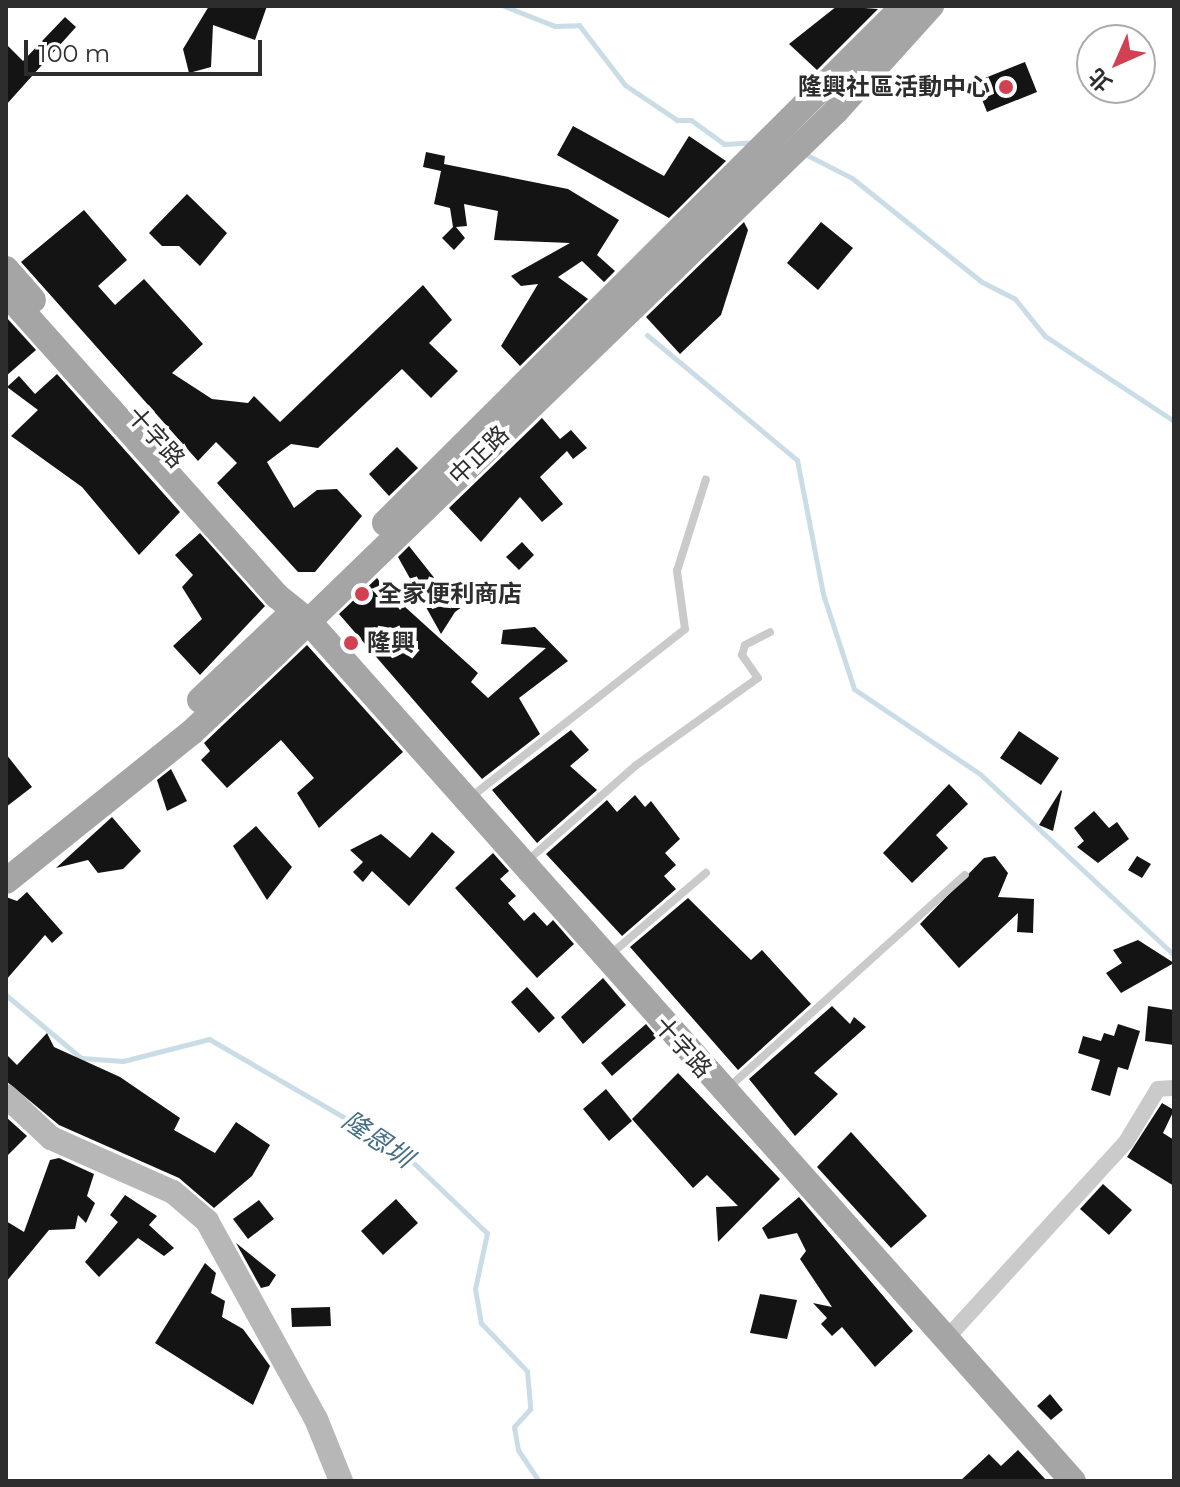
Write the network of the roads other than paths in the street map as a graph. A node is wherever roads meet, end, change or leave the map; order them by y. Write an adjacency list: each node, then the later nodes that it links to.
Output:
1 (904, 6): 6 (main road, 中正路)
2 (931, 6): 6 (main road, 中正路)
3 (6, 269): 6 (main road, 十字路)
4 (6, 293): 6 (main road, 十字路)
5 (706, 479): 8 (lane)
6 (302, 615): 8 (main road, 十字路); 9 (main road, 中正路); 13 (main road, 中正路)
7 (770, 632): 10 (lane)
8 (464, 803): 10 (main road, 十字路)
9 (6, 859)
10 (521, 866): 14 (main road, 十字路)
11 (706, 873): 14 (lane)
12 (965, 875): 16 (lane)
13 (6, 881)
14 (604, 959): 16 (main road, 十字路)
15 (1174, 1088): 18 (street)
16 (723, 1092): 18 (main road, 十字路)
17 (6, 1096): 19 (street)
18 (946, 1339): 20 (main road, 十字路)
19 (341, 1481)
20 (1073, 1481)

